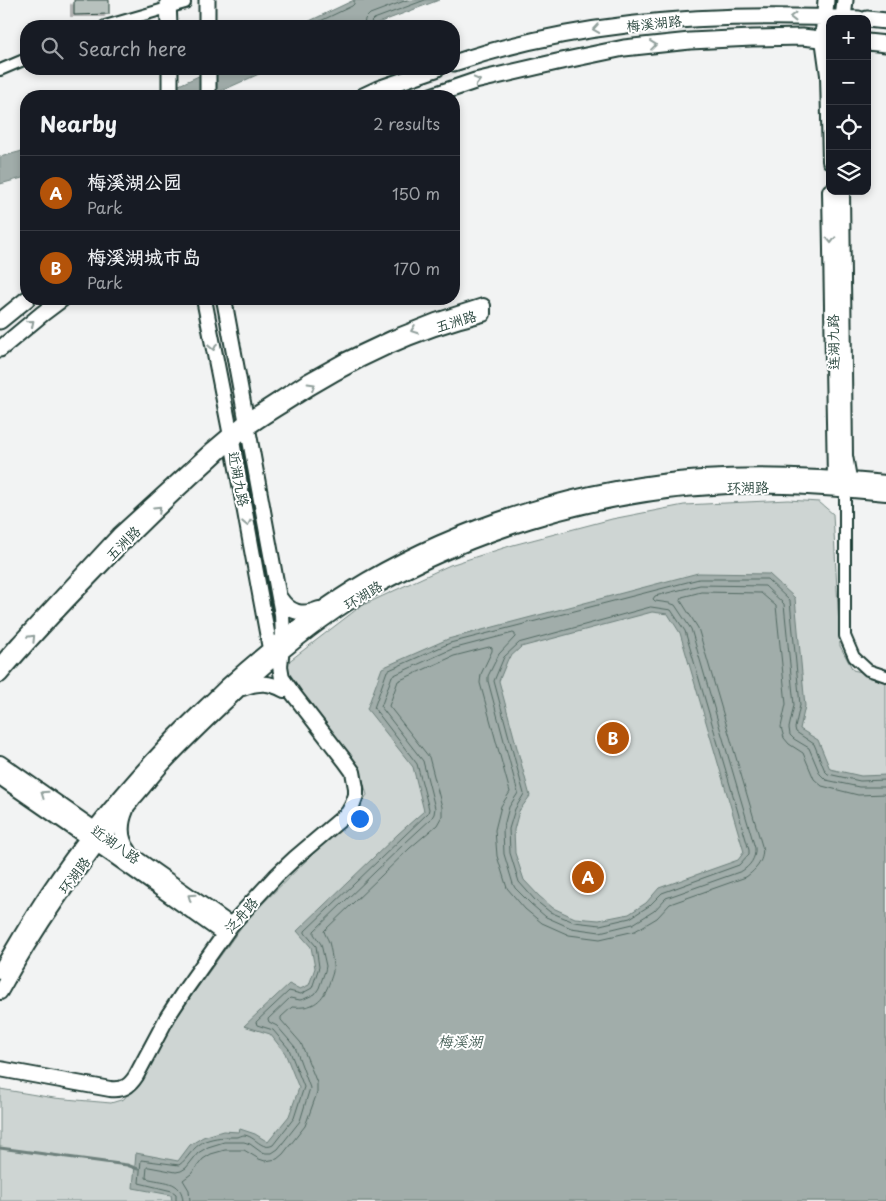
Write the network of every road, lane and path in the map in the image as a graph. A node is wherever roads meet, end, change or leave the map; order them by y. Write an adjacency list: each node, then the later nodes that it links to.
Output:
1 (168, 0): 10 (main road)
2 (207, 0): 11 (main road)
3 (826, 0): 7 (main road)
4 (845, 0): 6 (main road)
5 (185, 3): 9 (street)
6 (843, 15)
7 (824, 17): 13 (main road); 17 (main road, 梅溪湖路, one-way to 17)
8 (871, 19): 12 (main road)
9 (126, 20)
10 (169, 20)
11 (207, 20)
12 (886, 21)
13 (826, 39): 26 (main road, 梅溪湖路, one-way to 13)
14 (871, 42): 15 (main road)
15 (886, 44)
16 (827, 60): 27 (main road)
17 (460, 61)
18 (20, 62): 19 (street)
19 (0, 70)
20 (170, 75): 23 (main road)
21 (208, 75): 24 (main road)
22 (419, 75): 25 (main road)
23 (170, 90)
24 (208, 90)
25 (376, 90)
26 (449, 90)
27 (830, 150)
28 (830, 195): 46 (main road, 连湖九路, one-way to 46)
29 (842, 195): 46 (main road, 连湖九路)
30 (20, 305): 34 (main road)
31 (54, 305): 35 (main road, one-way to 31)
32 (205, 305): 38 (main road, 近湖九路, one-way to 38)
33 (225, 305): 36 (main road, 近湖九路)
34 (0, 321)
35 (0, 349)
36 (241, 390): 37 (main road); 40 (main road, 近湖九路)
37 (284, 397): 39 (main road, 五洲路, one-way to 37); 40 (main road, 五洲路)
38 (224, 403): 41 (main road, 近湖九路); 42 (main road)
39 (269, 414): 40 (main road, 五洲路); 43 (main road)
40 (247, 424): 41 (main road, 五洲路); 43 (main road, 近湖九路)
41 (231, 437): 42 (main road, 五洲路); 44 (main road, 近湖九路)
42 (212, 455): 44 (main road); 52 (main road, 五洲路); 54 (main road, 五洲路, one-way to 42)
43 (254, 463): 48 (main road, 近湖九路)
44 (237, 469): 49 (main road, 近湖九路, one-way to 49)
45 (886, 483): 46 (main road, 环湖路)
46 (845, 484): 47 (main road, 环湖路); 50 (main road, 环湖路); 51 (main road, 环湖路); 55 (street)
47 (886, 493)
48 (279, 597): 50 (main road); 51 (main road, 近湖九路)
49 (262, 603): 51 (main road, 近湖九路); 53 (main road)
50 (325, 607): 51 (main road, 环湖路)
51 (279, 649): 53 (main road, 环湖路); 56 (main road); 57 (main road, 环湖路)
52 (0, 665)
53 (244, 672): 60 (main road, 环湖路)
54 (0, 675)
55 (886, 676)
56 (283, 684): 57 (main road); 65 (main road, 泛舟路); 67 (main road, 泛舟路)
57 (240, 689): 60 (main road, 环湖路)
58 (0, 763): 61 (main road, 近湖八路, one-way to 58)
59 (0, 777): 61 (main road, 近湖八路)
60 (122, 805): 61 (main road); 62 (main road, 环湖路); 63 (main road)
61 (68, 817): 62 (main road, 近湖八路); 64 (main road)
62 (96, 836): 63 (main road, 近湖八路); 64 (main road, 环湖路)
63 (127, 858): 64 (main road); 66 (main road, 近湖八路)
64 (75, 865): 69 (main road, 环湖路); 70 (main road, 环湖路)
65 (244, 902): 66 (main road); 67 (main road, 泛舟路)
66 (204, 913): 67 (main road, 近湖八路); 68 (main road)
67 (226, 928): 68 (main road, 泛舟路); 71 (main road, 泛舟路)
68 (207, 950): 71 (main road, 泛舟路)
69 (0, 971)
70 (0, 992)
71 (2, 1066)

